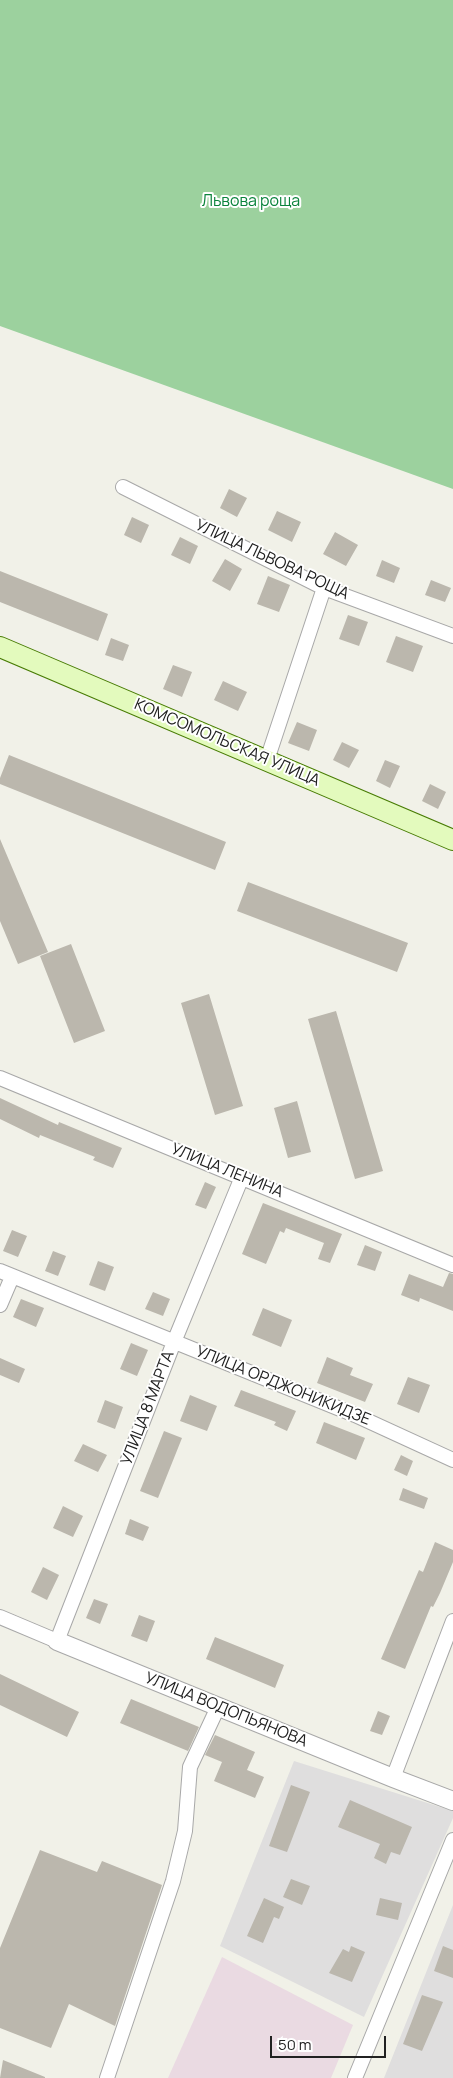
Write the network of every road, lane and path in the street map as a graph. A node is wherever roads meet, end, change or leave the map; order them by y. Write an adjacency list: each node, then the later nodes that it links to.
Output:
1 (122, 487): 2 (street, УЛИЦА ЛЬВОВА РОЩА)
2 (324, 588): 3 (street, УЛИЦА ЛЬВОВА РОЩА); 5 (street)
3 (453, 636)
4 (0, 647): 5 (main road, КОМСОМОЛЬСКАЯ УЛИЦА)
5 (267, 760): 6 (main road, КОМСОМОЛЬСКАЯ УЛИЦА)
6 (453, 840)
7 (0, 1078): 8 (street, УЛИЦА ЛЕНИНА)
8 (242, 1177): 9 (street, УЛИЦА ЛЕНИНА); 12 (street, УЛИЦА 8 МАРТА)
9 (453, 1265)
10 (6, 1274): 11 (street); 12 (street, УЛИЦА ОРДЖОНИКИДЗЕ)
11 (0, 1305)
12 (174, 1342): 13 (street, УЛИЦА ОРДЖОНИКИДЗЕ); 16 (street, УЛИЦА 8 МАРТА)
13 (453, 1460)
14 (0, 1617): 16 (street, УЛИЦА ВОДОПЬЯНОВА)
15 (453, 1621): 18 (street)
16 (58, 1641): 17 (street, УЛИЦА ВОДОПЬЯНОВА)
17 (218, 1706): 18 (street, УЛИЦА ВОДОПЬЯНОВА); 21 (street)
18 (393, 1778): 19 (street, УЛИЦА ВОДОПЬЯНОВА)
19 (453, 1800)
20 (453, 1840): 22 (street)
21 (106, 2078)
22 (355, 2078)

